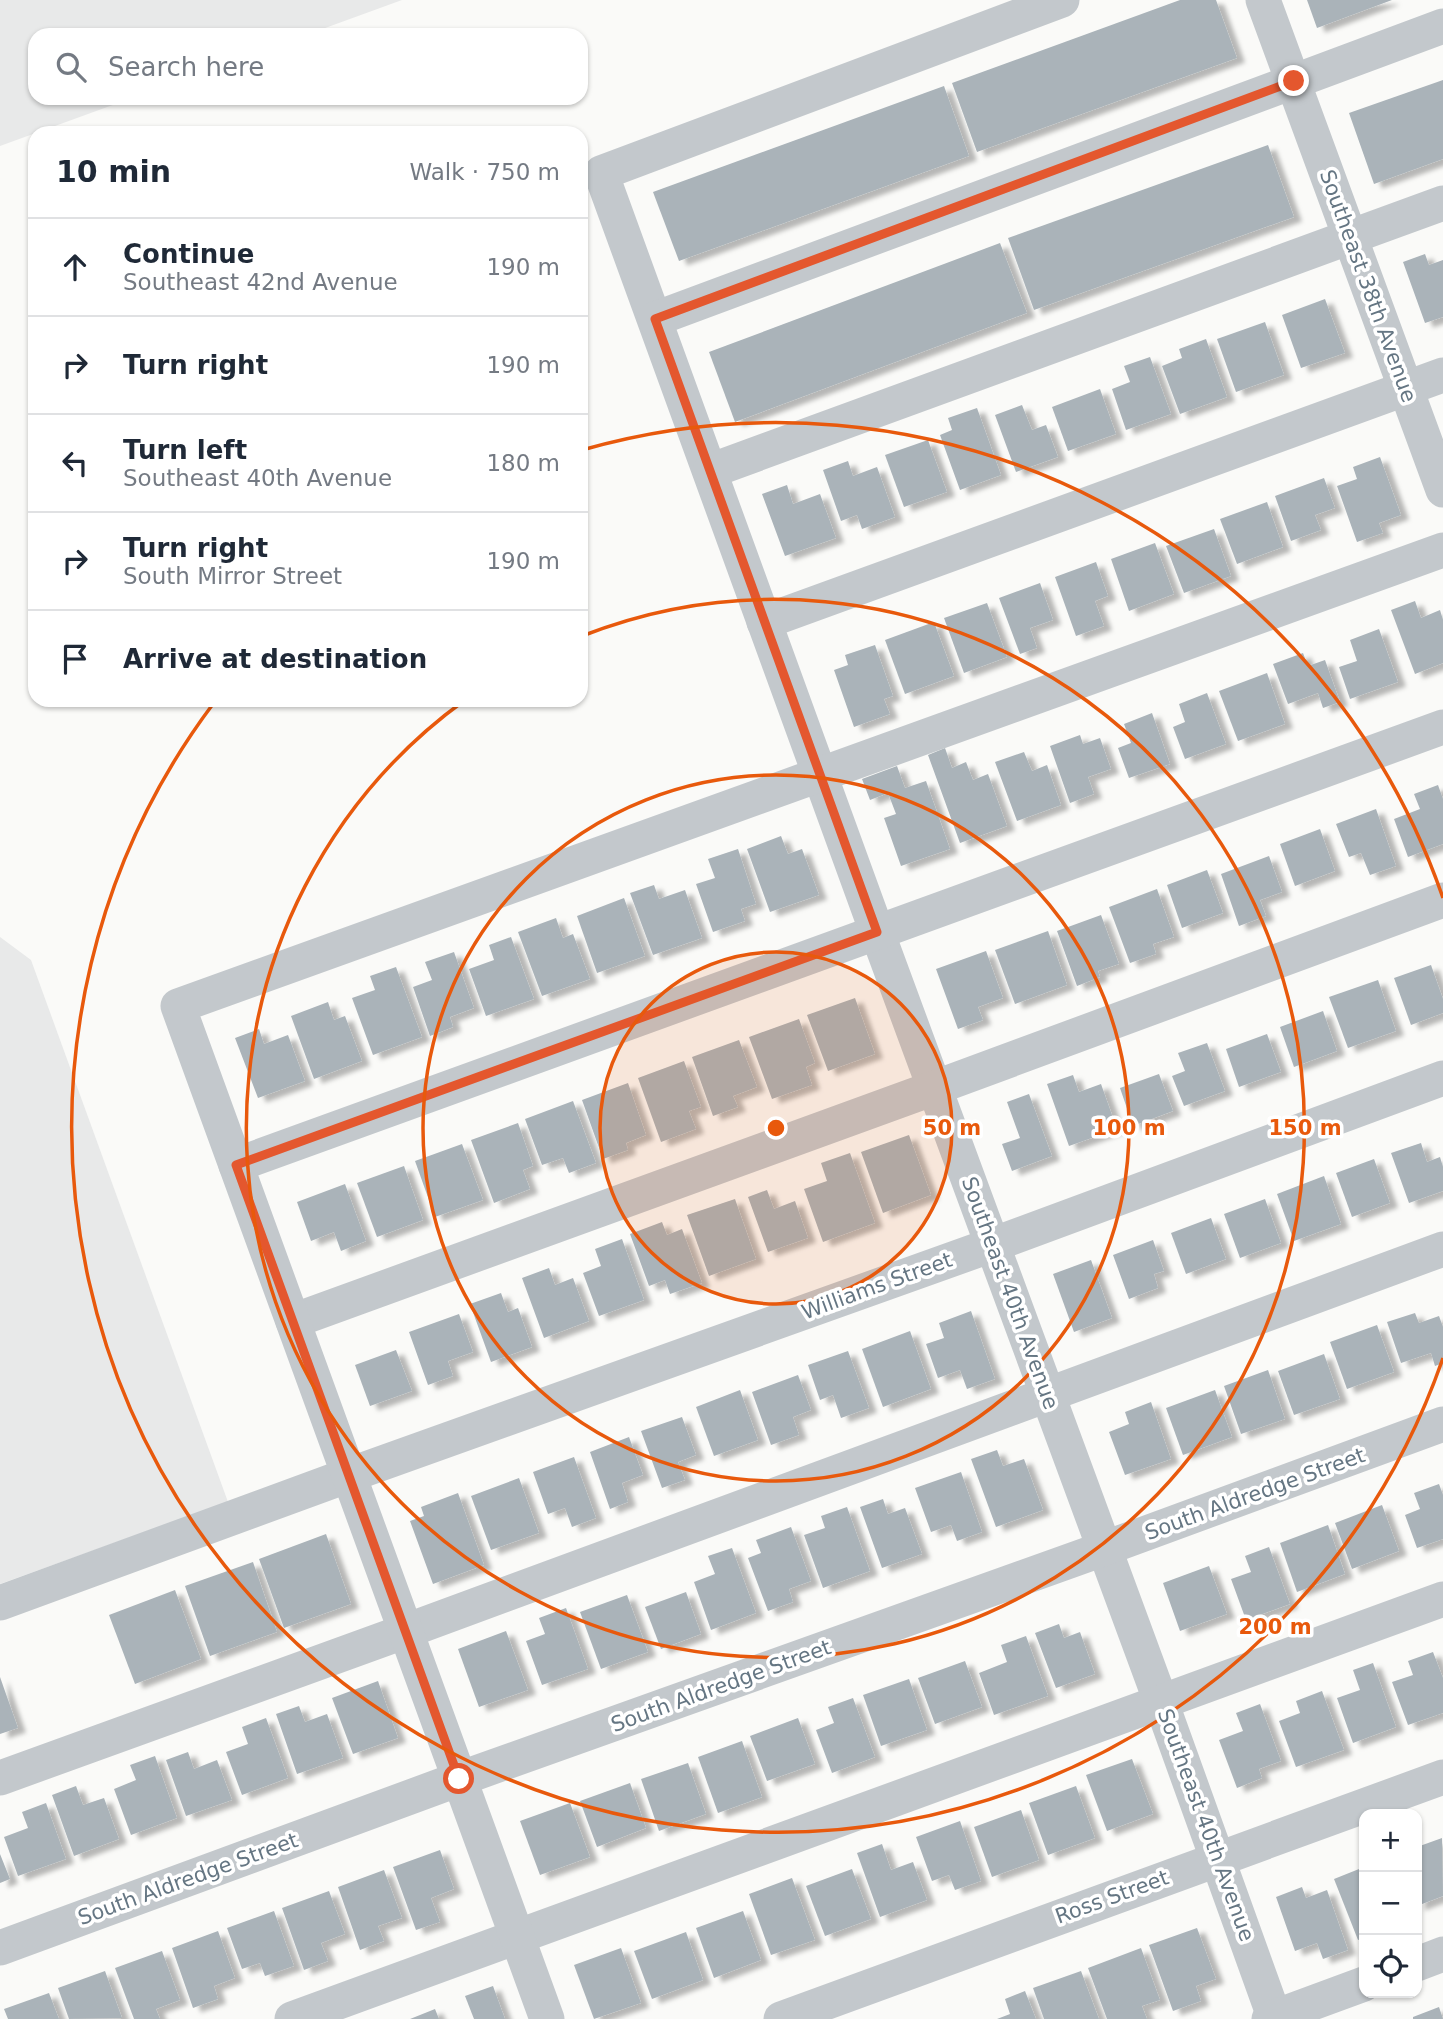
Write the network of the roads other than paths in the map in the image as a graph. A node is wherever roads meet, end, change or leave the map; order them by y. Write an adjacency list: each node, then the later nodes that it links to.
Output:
1 (1062, 0): 7 (street, Southeast 40th Avenue)
2 (1264, 0): 4 (street, Southeast 38th Avenue)
3 (1443, 26): 4 (street)
4 (1294, 81): 6 (street, Southeast 38th Avenue); 7 (street)
5 (1443, 203): 6 (street)
6 (1349, 237): 9 (street, Southeast 38th Avenue); 10 (street)
7 (655, 319): 10 (street, Southeast 40th Avenue)
8 (1443, 375): 9 (street)
9 (1406, 389): 11 (street, Southeast 38th Avenue); 13 (street)
10 (710, 471): 13 (street, Southeast 40th Avenue)
11 (1443, 490)
12 (1443, 550): 15 (street)
13 (764, 622): 15 (street, Southeast 40th Avenue)
14 (1443, 727): 17 (street)
15 (821, 775): 17 (street, Southeast 40th Avenue); 20 (street)
16 (1443, 900): 19 (street)
17 (877, 932): 19 (street, Southeast 40th Avenue); 20 (street)
18 (1443, 1078): 21 (street, Williams Street)
19 (934, 1088): 21 (street, Southeast 40th Avenue); 23 (street)
20 (236, 1165): 23 (street)
21 (992, 1245): 24 (street, Southeast 40th Avenue); 26 (street, Williams Street)
22 (1443, 1249): 24 (street)
23 (293, 1321): 26 (street)
24 (1047, 1395): 27 (street, Southeast 40th Avenue); 30 (street)
25 (1443, 1424): 27 (street, South Aldredge Street)
26 (349, 1475): 29 (street, Williams Street); 30 (street)
27 (1103, 1549): 31 (street, Southeast 40th Avenue); 34 (street, South Aldredge Street)
28 (1443, 1599): 31 (street)
29 (0, 1603)
30 (405, 1631): 33 (street); 34 (street)
31 (1161, 1702): 35 (street, Southeast 40th Avenue); 36 (street)
32 (1443, 1777): 35 (street, Ross Street)
33 (0, 1778)
34 (459, 1779): 36 (street); 37 (street, South Aldredge Street)
35 (1217, 1858): 41 (street, Southeast 40th Avenue); 44 (street, Ross Street)
36 (517, 1937): 42 (street); 43 (street)
37 (0, 1948)
38 (1443, 1954): 39 (street)
39 (1422, 1962)
40 (1359, 1986): 41 (street)
41 (1273, 2018)
42 (292, 2019)
43 (547, 2019)
44 (782, 2019)

